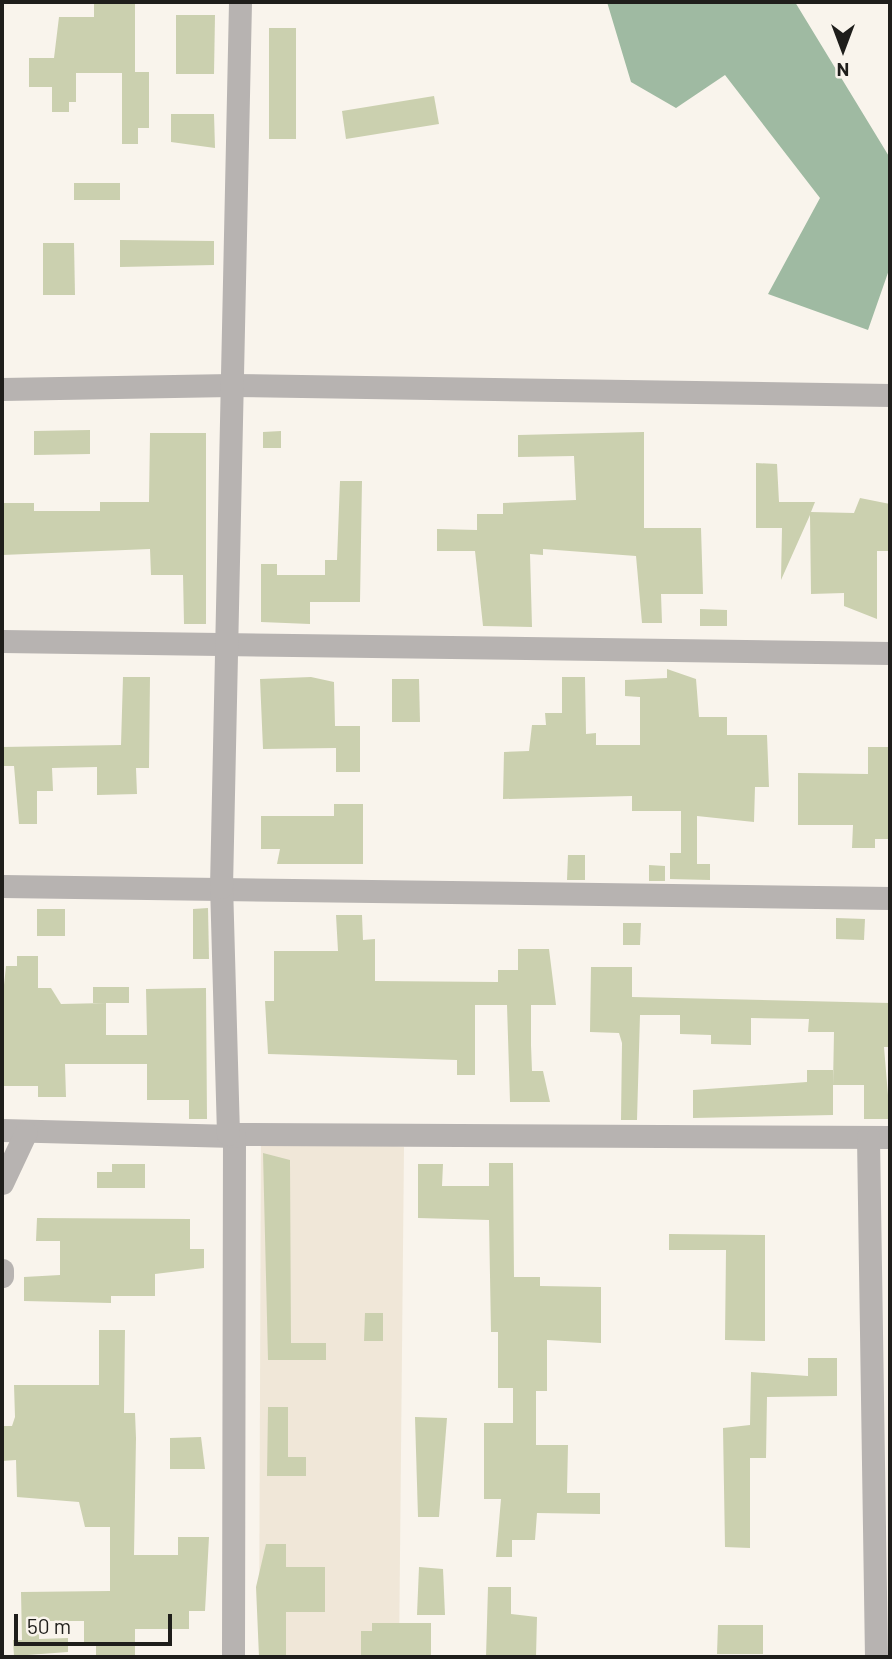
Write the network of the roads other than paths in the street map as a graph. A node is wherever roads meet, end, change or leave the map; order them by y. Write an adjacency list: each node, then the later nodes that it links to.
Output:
1 (240, 2): 2 (street)
2 (232, 385): 3 (street); 4 (street); 6 (street)
3 (2, 389)
4 (890, 395)
5 (2, 641): 6 (street)
6 (222, 641): 7 (street); 9 (street)
7 (890, 653)
8 (2, 886): 9 (street)
9 (221, 887): 10 (street); 13 (street)
10 (890, 898)
11 (2, 1130): 12 (street)
12 (26, 1132): 13 (street); 15 (street)
13 (231, 1135): 14 (street); 18 (street)
14 (879, 1137): 19 (street)
15 (2, 1183)
16 (2, 1270): 17 (street)
17 (2, 1276)
18 (233, 1657)
19 (876, 1657)

